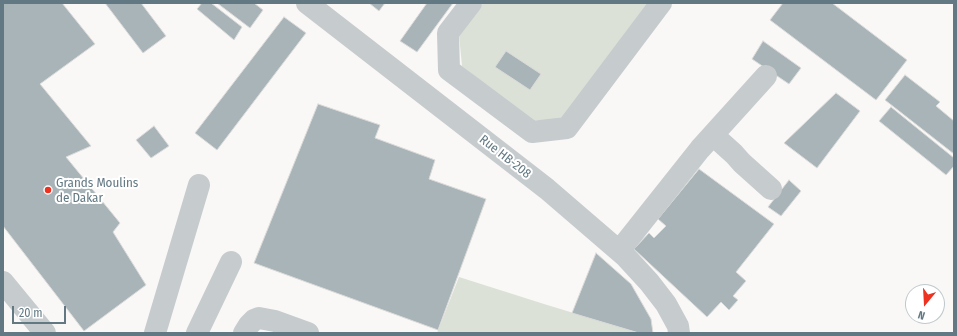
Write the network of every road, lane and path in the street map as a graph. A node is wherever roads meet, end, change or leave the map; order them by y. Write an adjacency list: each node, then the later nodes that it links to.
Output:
1 (307, 3): 8 (street, Rue HB-208)
2 (471, 3): 3 (street)
3 (661, 3)
4 (766, 76): 5 (street)
5 (713, 135): 7 (street); 8 (street)
6 (199, 185): 12 (street)
7 (771, 189)
8 (619, 251): 16 (street, Rue HB-208)
9 (231, 262): 13 (street)
10 (3, 282): 11 (street)
11 (45, 333)
12 (155, 333)
13 (197, 333)
14 (244, 333): 15 (street)
15 (308, 333)
16 (679, 333)

